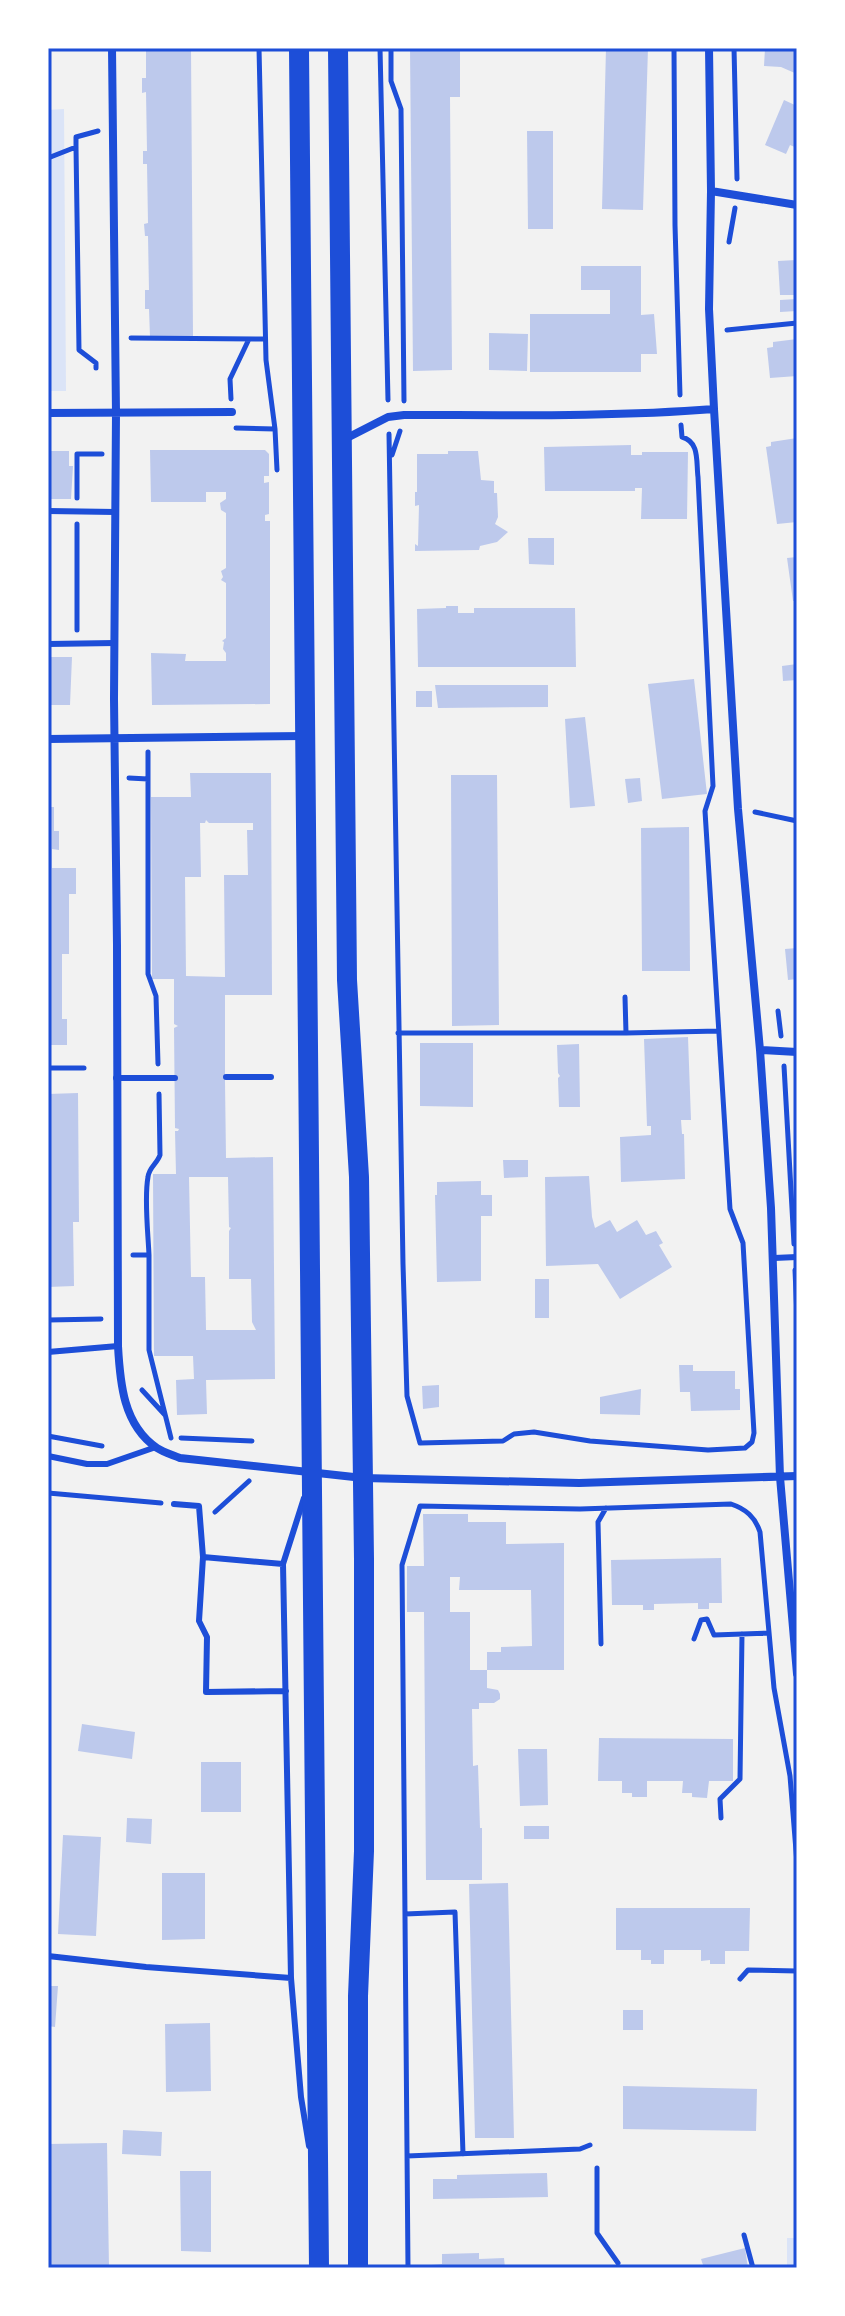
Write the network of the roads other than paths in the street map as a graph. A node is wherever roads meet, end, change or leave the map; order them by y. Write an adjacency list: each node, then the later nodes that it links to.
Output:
1 (112, 48): 10 (street)
2 (299, 48): 16 (main road)
3 (338, 48): 11 (main road)
4 (709, 48): 5 (street)
5 (711, 191): 6 (street); 7 (street)
6 (797, 205)
7 (714, 409): 11 (street); 19 (street)
8 (232, 412): 10 (street)
9 (48, 413): 10 (street)
10 (116, 413): 13 (street)
11 (343, 440): 34 (main road)
12 (48, 511): 13 (lane)
13 (115, 512): 14 (street)
14 (115, 643): 15 (lane); 18 (street)
15 (48, 644)
16 (305, 736): 18 (street); 31 (main road)
17 (48, 739): 18 (street)
18 (115, 739): 23 (street)
19 (760, 1050): 20 (street); 26 (street)
20 (797, 1052)
21 (226, 1077): 22 (lane)
22 (271, 1077)
23 (116, 1078): 24 (lane); 27 (street)
24 (175, 1078)
25 (797, 1257): 26 (lane)
26 (774, 1258): 33 (street)
27 (118, 1346): 28 (lane); 29 (street)
28 (48, 1352)
29 (156, 1447): 30 (lane); 31 (street)
30 (48, 1456)
31 (313, 1471): 34 (street); 37 (lane); 42 (main road)
32 (797, 1476): 33 (street)
33 (780, 1477): 34 (street); 38 (street)
34 (363, 1478): 44 (main road)
35 (174, 1504): 36 (lane)
36 (203, 1557): 37 (lane); 39 (lane)
37 (283, 1564): 39 (lane)
38 (797, 1674)
39 (286, 1691): 41 (lane)
40 (48, 1956): 41 (lane)
41 (291, 1978): 42 (lane)
42 (319, 2208): 43 (main road)
43 (319, 2268)
44 (358, 2268)

